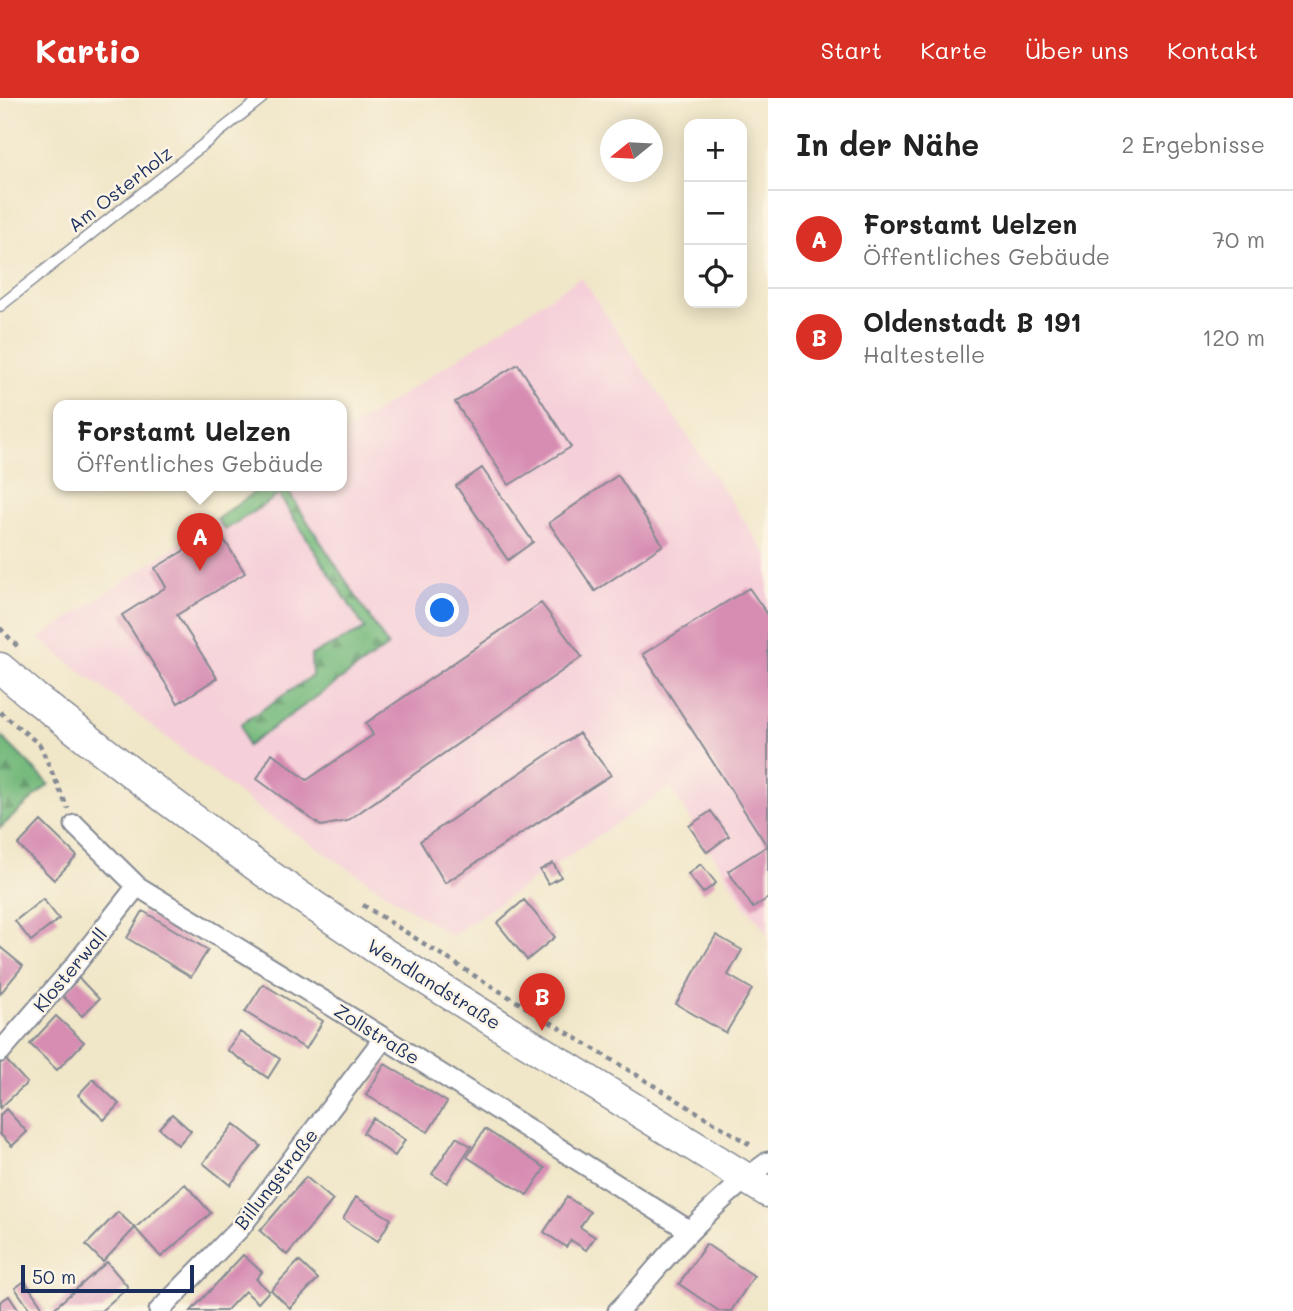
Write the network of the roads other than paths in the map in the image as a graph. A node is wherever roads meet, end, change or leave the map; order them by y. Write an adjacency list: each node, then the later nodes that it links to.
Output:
1 (262, 98): 2 (lane, Am Osterholz)
2 (0, 306)
3 (0, 668): 8 (main road, Wendlandstraße)
4 (75, 825): 5 (street, Zollstraße)
5 (137, 886): 6 (street, Zollstraße); 7 (street, Klosterwall)
6 (384, 1038): 9 (street, Zollstraße); 10 (street, Billungstraße)
7 (0, 1052)
8 (760, 1170): 9 (street)
9 (690, 1231): 11 (street)
10 (159, 1311)
11 (618, 1311)

